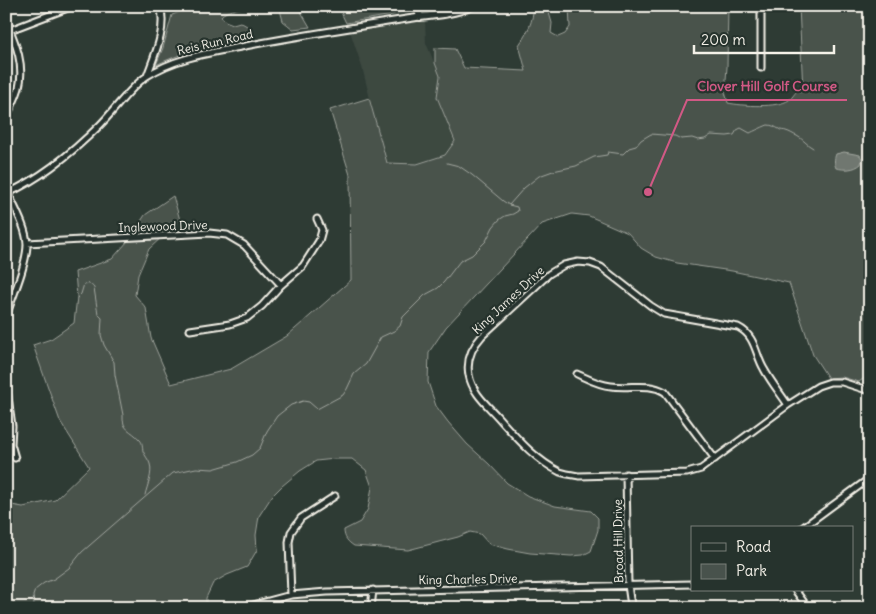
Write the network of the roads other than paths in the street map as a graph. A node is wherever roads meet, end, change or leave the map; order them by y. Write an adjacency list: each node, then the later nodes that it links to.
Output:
1 (74, 6): 9 (street)
2 (160, 6): 11 (street)
3 (417, 6): 7 (main road)
4 (473, 6): 6 (main road, Reis Run Road)
5 (761, 6): 10 (street)
6 (464, 8): 7 (main road, Reis Run Road)
7 (420, 17): 11 (street, Reis Run Road)
8 (6, 20): 9 (street)
9 (10, 30): 12 (street)
10 (762, 68)
11 (147, 76): 13 (street, Reis Run Road)
12 (6, 117)
13 (7, 192): 15 (street)
14 (317, 219): 16 (street)
15 (27, 243): 16 (street, Inglewood Drive); 17 (street)
16 (280, 285): 18 (street)
17 (6, 316)
18 (190, 330)
19 (577, 374): 24 (street)
20 (6, 382): 23 (street)
21 (870, 391): 22 (street, King James Drive)
22 (788, 405): 24 (street, King James Drive); 25 (street, King James Drive)
23 (15, 458)
24 (715, 459): 25 (street, King James Drive)
25 (626, 474): 30 (street, Broad Hill Drive)
26 (870, 478): 28 (street)
27 (335, 496): 33 (street)
28 (805, 526)
29 (691, 584): 30 (street, King Charles Drive)
30 (628, 585): 31 (street, King Charles Drive); 36 (street, Broad Hill Drive)
31 (373, 590): 33 (street, King Charles Drive); 35 (street)
32 (796, 592): 37 (street)
33 (291, 595): 34 (street, King Charles Drive)
34 (246, 607)
35 (371, 608)
36 (632, 608)
37 (808, 608)

